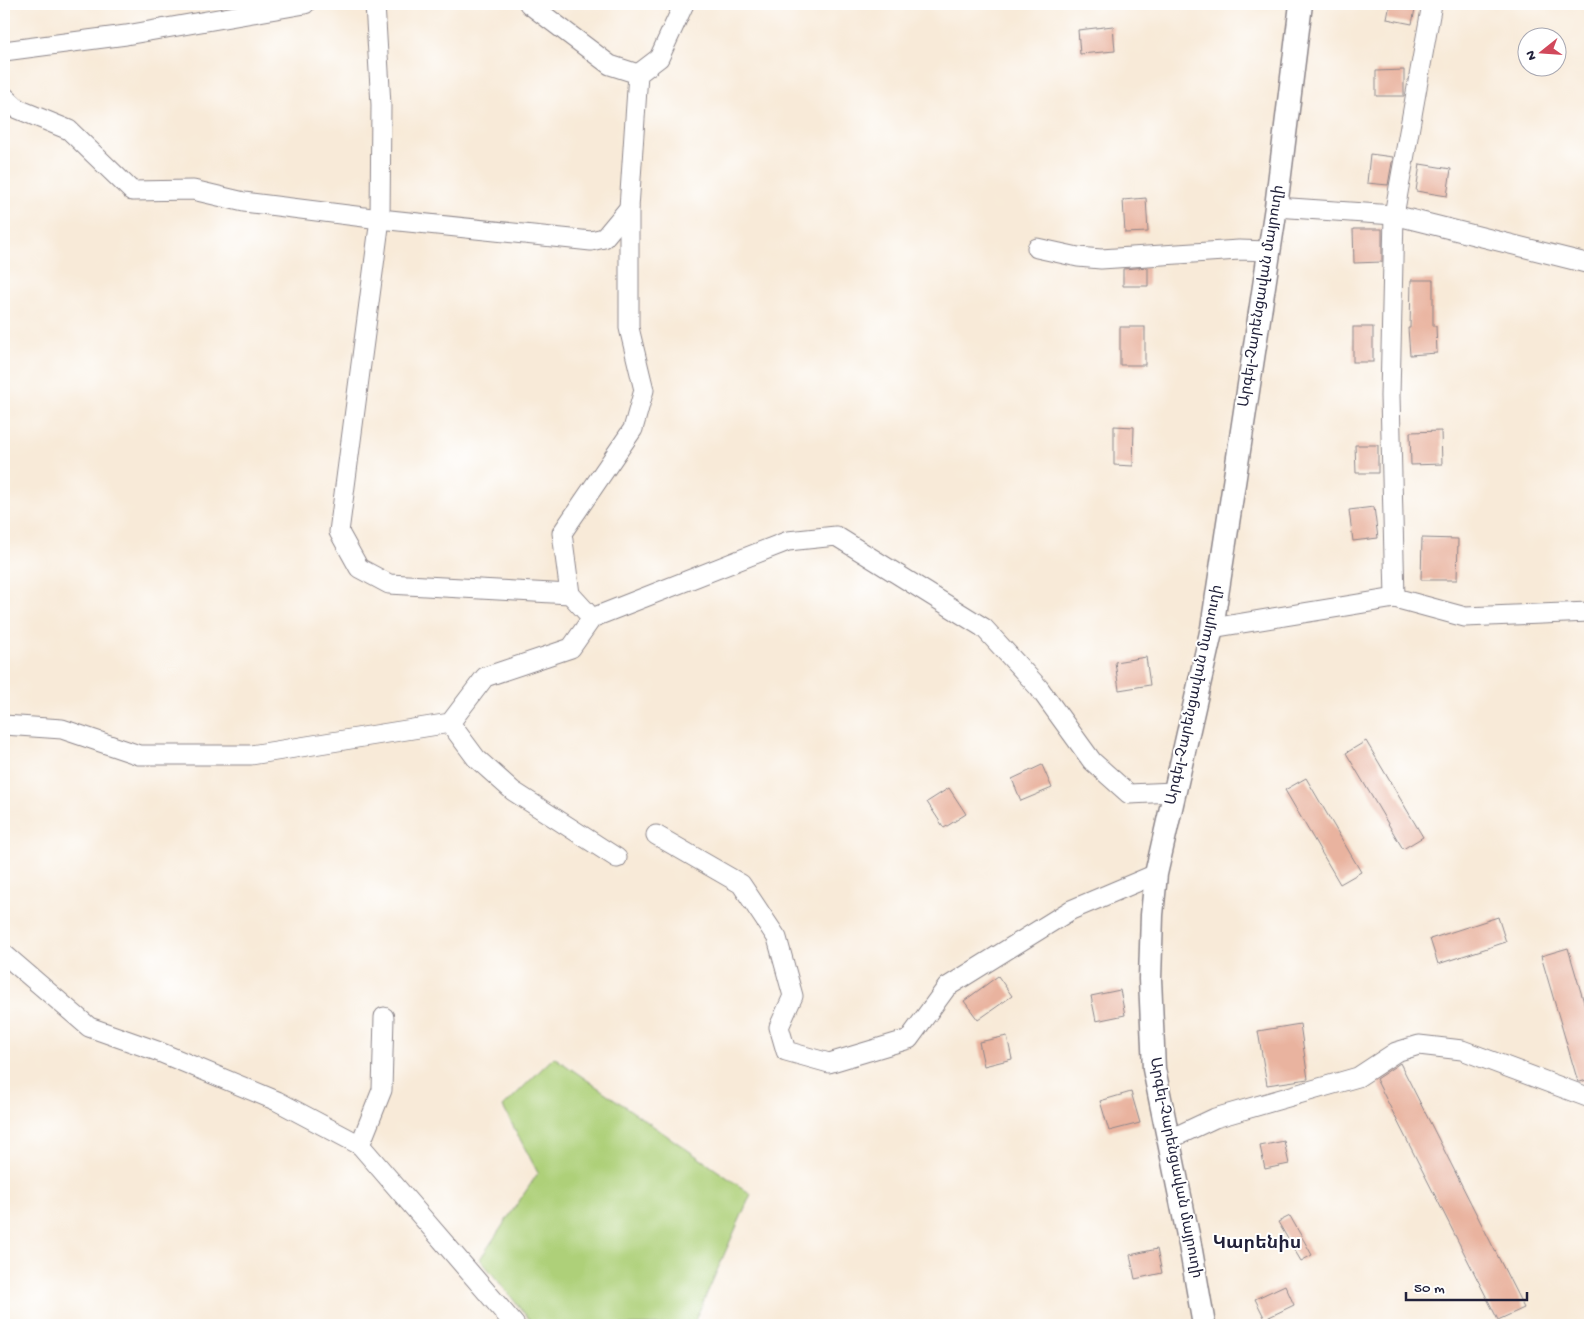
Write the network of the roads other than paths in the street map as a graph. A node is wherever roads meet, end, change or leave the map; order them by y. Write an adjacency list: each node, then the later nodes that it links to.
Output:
1 (305, 4): 7 (street)
2 (375, 4): 13 (street)
3 (529, 4): 8 (street)
4 (684, 4): 8 (street)
5 (1301, 4): 10 (main road, Արգել-Չարենցավան մայրուղի)
6 (1432, 4): 12 (street)
7 (4, 51)
8 (638, 74): 11 (street)
9 (4, 96): 13 (street)
10 (1276, 207): 12 (street); 15 (main road, Արգել-Չարենցավան մայրուղի)
11 (629, 208): 13 (street); 17 (street)
12 (1394, 215): 16 (street); 18 (street)
13 (380, 219): 17 (street)
14 (1037, 248): 15 (street)
15 (1269, 251): 21 (main road, Արգել-Չարենցավան մայրուղի)
16 (1590, 264)
17 (570, 594): 20 (street)
18 (1395, 598): 19 (street); 21 (street)
19 (1590, 612)
20 (592, 618): 22 (street); 24 (street)
21 (1212, 628): 24 (main road, Արգել-Չարենցավան մայրուղի)
22 (450, 723): 23 (street); 26 (street)
23 (4, 725)
24 (1174, 792): 27 (main road, Արգել-Չարենցավան մայրուղի)
25 (656, 835): 27 (street)
26 (617, 858)
27 (1156, 874): 33 (main road, Արգել-Չարենցավան մայրուղի)
28 (4, 939): 30 (street)
29 (4, 954): 30 (street)
30 (21, 968): 34 (street)
31 (384, 1017): 34 (street)
32 (1590, 1098): 33 (street)
33 (1168, 1140): 36 (main road, Արգել-Չարենցավան մայրուղի)
34 (360, 1145): 35 (street)
35 (516, 1325)
36 (1204, 1325)

